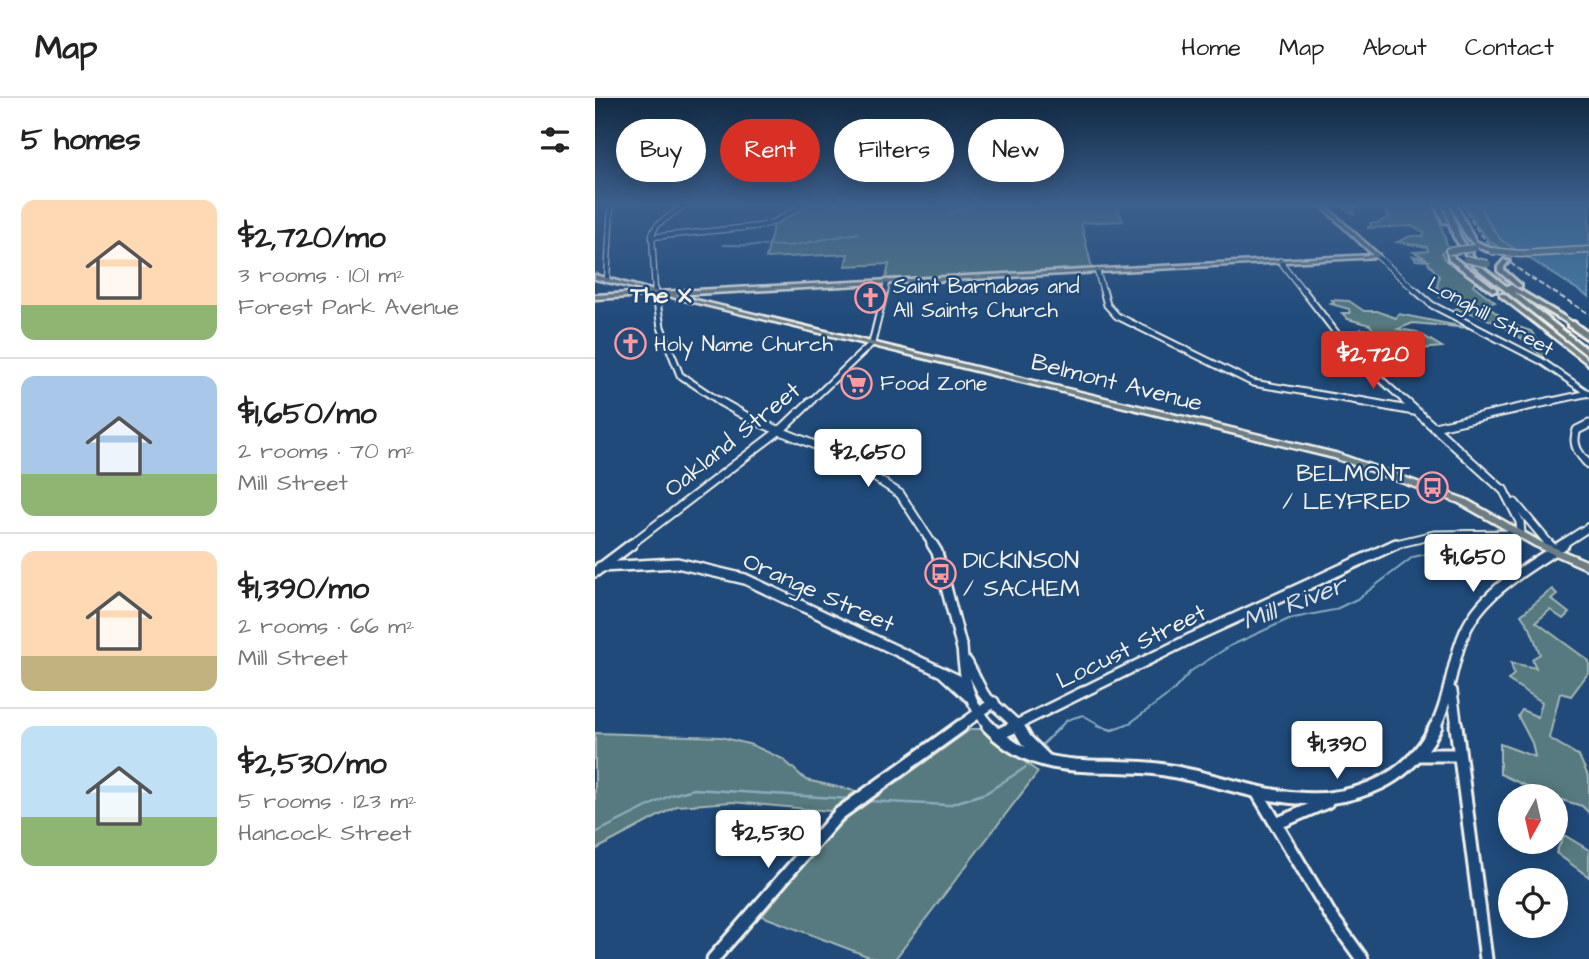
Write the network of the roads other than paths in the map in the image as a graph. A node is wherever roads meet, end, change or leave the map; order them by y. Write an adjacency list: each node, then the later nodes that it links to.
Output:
1 (609, 244): 17 (street)
2 (653, 244): 21 (street)
3 (1364, 244): 11 (main road, Longhill Street)
4 (1450, 244): 8 (highway)
5 (1461, 244): 30 (highway)
6 (1468, 244): 14 (highway)
7 (1475, 244): 9 (highway)
8 (1451, 251): 9 (highway, bridge); 14 (highway, bridge); 20 (highway)
9 (1492, 251): 10 (highway, bridge)
10 (1589, 251): 13 (highway, bridge)
11 (1377, 256): 12 (main road); 32 (street, Longhill Street)
12 (1280, 261): 15 (main road); 33 (street)
13 (1507, 261): 14 (highway); 25 (highway)
14 (1485, 265): 25 (highway); 29 (highway)
15 (1097, 271): 18 (main road); 33 (street)
16 (595, 277): 17 (main road)
17 (607, 280): 19 (main road)
18 (887, 282): 22 (main road); 28 (street)
19 (636, 292): 21 (main road); 24 (main road)
20 (1498, 293): 30 (highway); 31 (main road)
21 (656, 294): 22 (main road); 23 (main road); 36 (street)
22 (692, 294): 23 (main road); 23 (main road, Belmont Avenue); 28 (main road, Belmont Avenue)
23 (666, 295)
24 (595, 297)
25 (1561, 317): 26 (main road)
26 (1571, 324): 27 (highway)
27 (1589, 337)
28 (872, 343): 36 (street, Oakland Street); 40 (main road, Belmont Avenue)
29 (1589, 349)
30 (1589, 355)
31 (1589, 363)
32 (1588, 393): 35 (street)
33 (1417, 411): 35 (street)
34 (1589, 424): 37 (street)
35 (1434, 427): 38 (street)
36 (778, 431): 43 (street, Oakland Street); 44 (street)
37 (1589, 464)
38 (1503, 489): 40 (street); 41 (street)
39 (1589, 527): 41 (street)
40 (1521, 534): 41 (main road, Locust Street); 51 (street, Locust Street)
41 (1555, 551): 42 (main road, Locust Street); 47 (street)
42 (1589, 566)
43 (596, 569): 45 (street, Orange Street)
44 (962, 647): 46 (street); 49 (street)
45 (940, 670): 46 (street, Orange Street); 48 (street, Orange Street)
46 (966, 682): 48 (street); 49 (street, Orange Street)
47 (1452, 682): 53 (street); 54 (street)
48 (969, 698): 50 (street)
49 (989, 698): 50 (street); 51 (street)
50 (979, 713): 52 (street); 59 (street)
51 (1018, 724): 52 (street, Locust Street); 55 (street)
52 (999, 734): 55 (street)
53 (1416, 755): 54 (street); 57 (street)
54 (1459, 755): 61 (street)
55 (1050, 763): 56 (street)
56 (1257, 792): 57 (street); 58 (street)
57 (1336, 798): 58 (street)
58 (1276, 824): 60 (street)
59 (713, 959)
60 (1362, 959)
61 (1486, 959)

